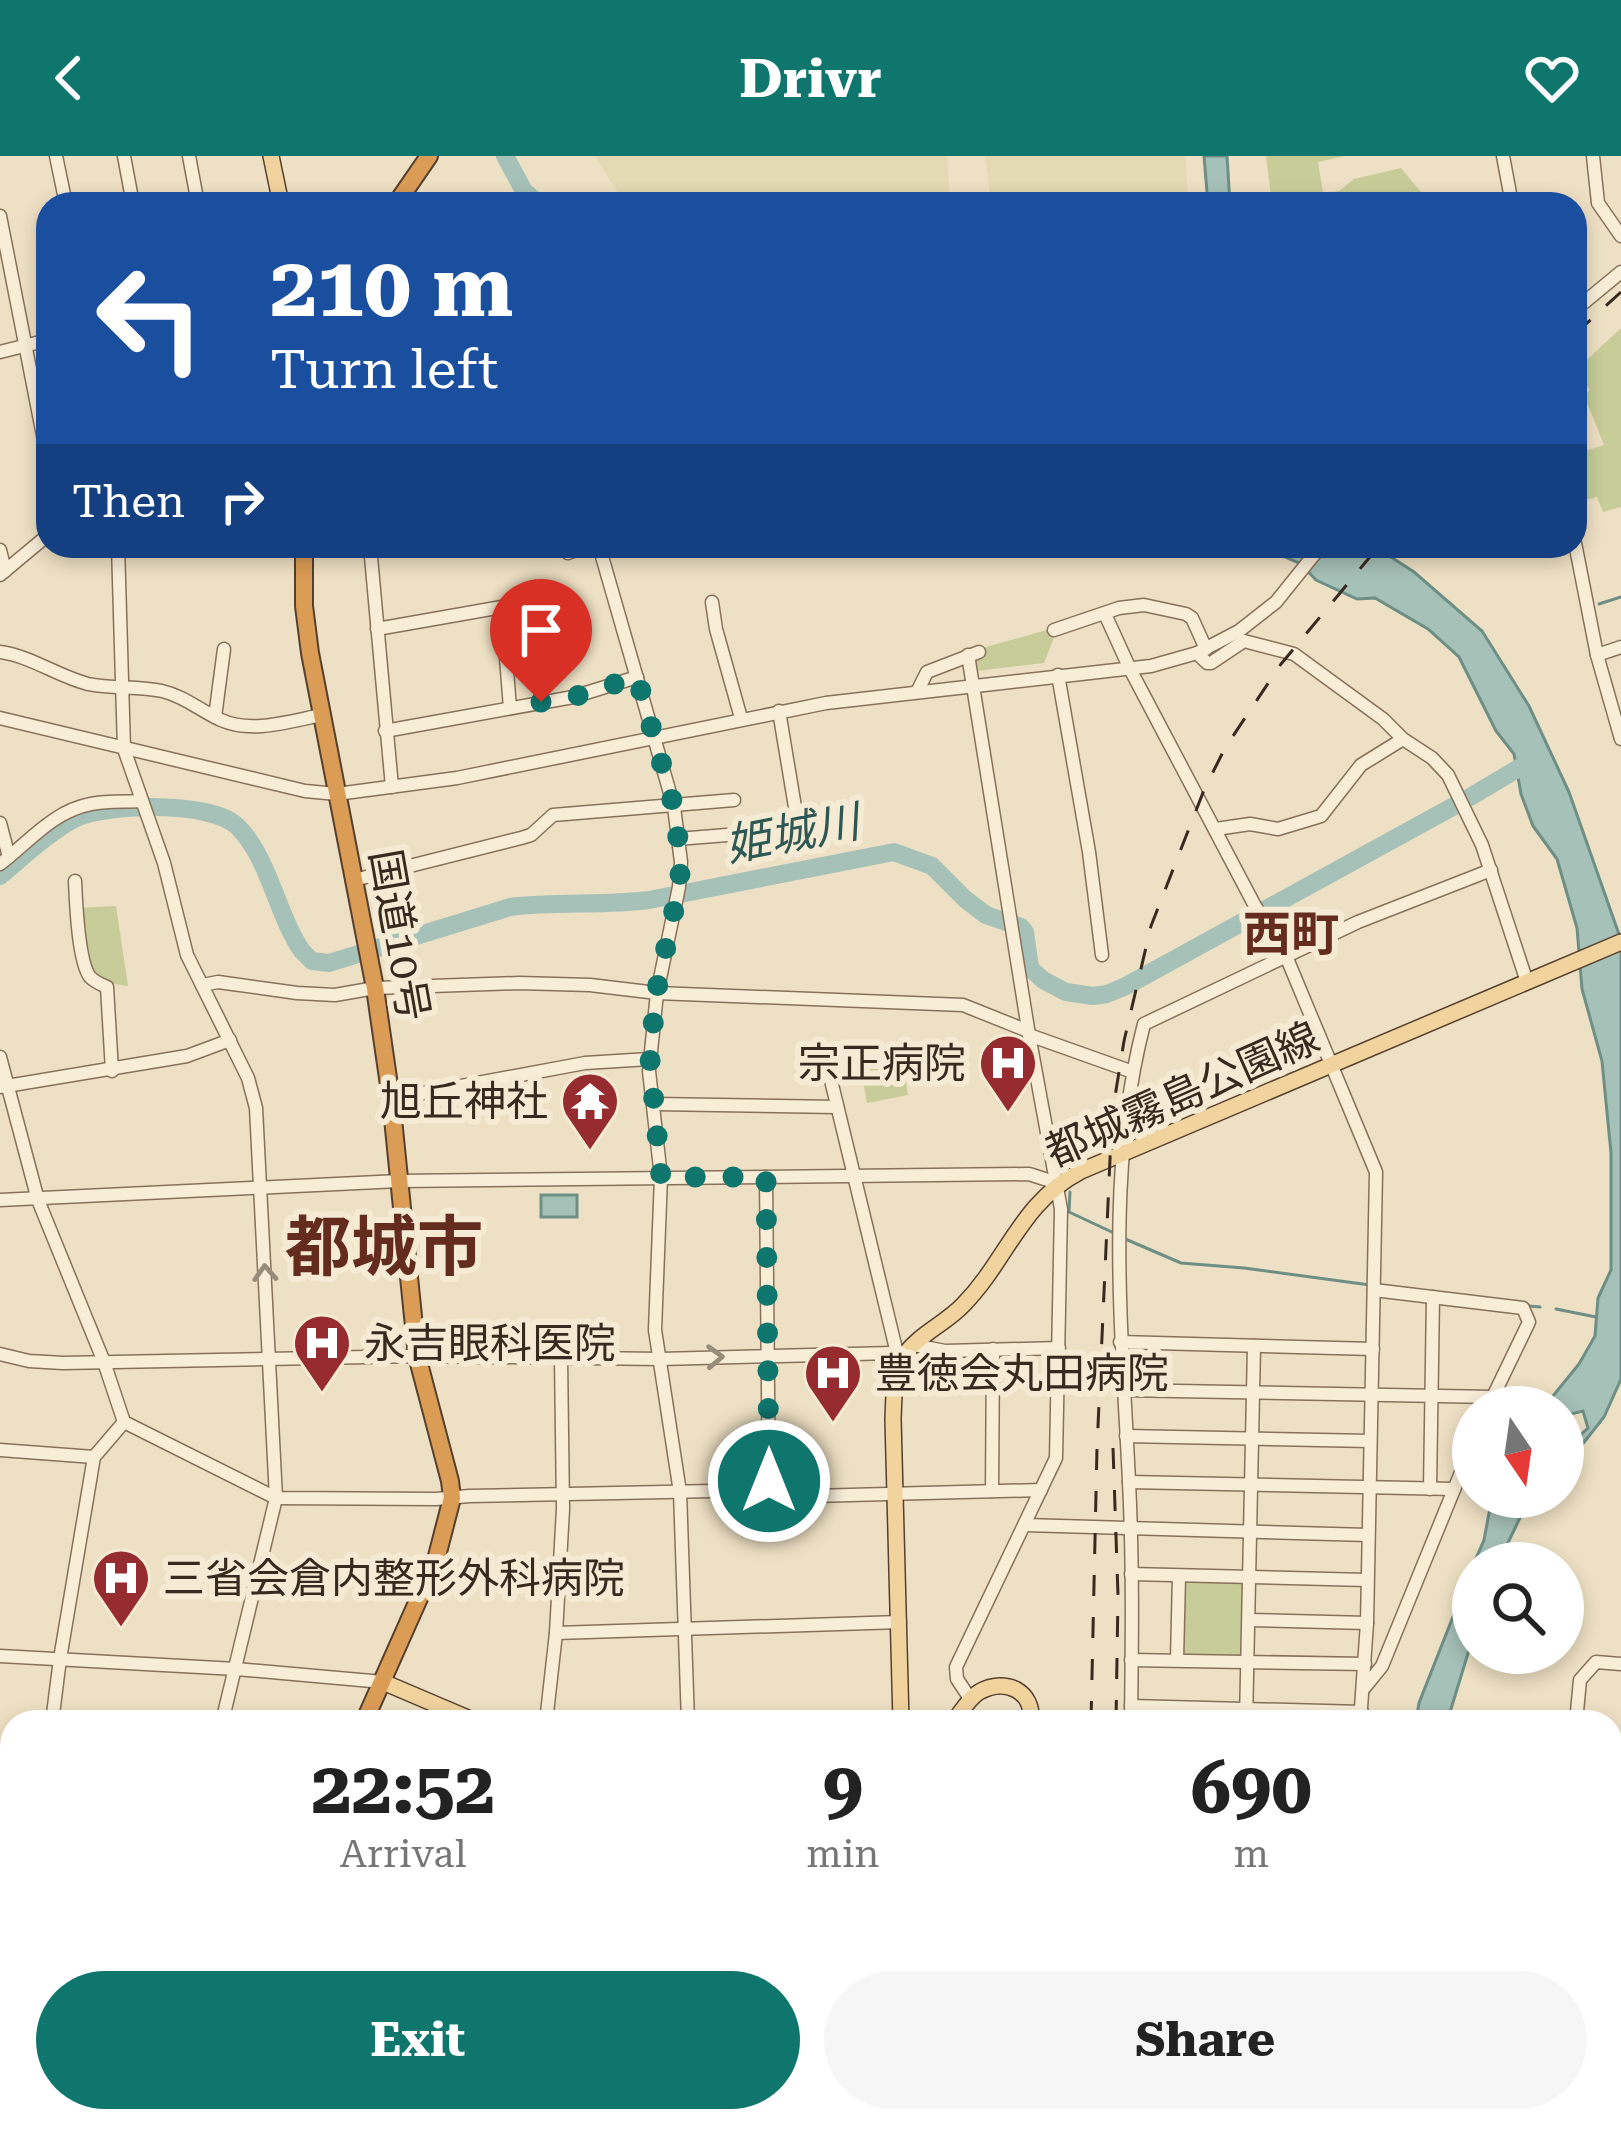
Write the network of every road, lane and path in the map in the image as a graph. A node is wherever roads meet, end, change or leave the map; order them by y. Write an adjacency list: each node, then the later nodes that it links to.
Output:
1 (56, 156): 8 (street)
2 (124, 156): 9 (street)
3 (189, 156): 10 (street)
4 (272, 156): 11 (main road)
5 (1503, 156): 13 (street)
6 (1592, 156): 15 (street)
7 (428, 158): 12 (highway)
8 (64, 192)
9 (131, 192)
10 (196, 192)
11 (279, 192)
12 (404, 192)
13 (1510, 192)
14 (0, 216): 19 (street)
15 (1621, 236)
16 (1621, 272): 17 (street)
17 (1587, 300)
18 (36, 343): 19 (street)
19 (25, 346): 20 (street); 21 (street)
20 (0, 352)
21 (36, 401)
22 (36, 545): 30 (street)
23 (0, 550): 30 (street)
24 (119, 558): 44 (street)
25 (304, 558): 48 (highway, 国道10号)
26 (371, 558): 33 (street)
27 (602, 558): 42 (street)
28 (1311, 558): 37 (street)
29 (1578, 558): 39 (street)
30 (2, 573)
31 (712, 602): 51 (street)
32 (1105, 614): 34 (street); 37 (street); 40 (street)
33 (377, 629): 46 (street); 52 (street)
34 (1054, 631)
35 (1621, 647): 39 (street)
36 (224, 649): 49 (street)
37 (1202, 651): 40 (street); 54 (street)
38 (0, 652): 44 (street)
39 (1598, 655): 55 (street)
40 (1130, 669): 41 (street); 63 (street)
41 (1058, 675): 43 (street); 72 (street)
42 (637, 677): 46 (street); 53 (street)
43 (974, 687): 45 (street); 45 (street); 78 (street)
44 (124, 688): 49 (street); 56 (street)
45 (917, 692): 47 (street)
46 (510, 708): 52 (street)
47 (779, 711): 51 (street); 65 (street)
48 (322, 715): 49 (street); 58 (highway, 国道10号)
49 (215, 716)
50 (0, 718): 56 (street)
51 (741, 718): 53 (street)
52 (385, 731): 57 (street)
53 (654, 736): 57 (street); 61 (street)
54 (1402, 739): 63 (street); 68 (street)
55 (1621, 739)
56 (124, 749): 58 (street); 60 (street)
57 (392, 787): 58 (street)
58 (338, 794): 69 (highway, 国道10号)
59 (734, 800): 61 (street)
60 (142, 802): 67 (street); 75 (street)
61 (674, 807): 66 (street); 69 (street)
62 (0, 823): 67 (street)
63 (1216, 830): 73 (street)
64 (727, 835): 66 (street)
65 (800, 837)
66 (677, 839): 77 (street)
67 (5, 860)
68 (1491, 870): 73 (street); 74 (street)
69 (354, 880): 76 (highway, 国道10号)
70 (75, 881): 83 (street)
71 (1621, 942): 74 (main road, 都城霧島公園線)
72 (1102, 955)
73 (1286, 956): 82 (street); 85 (street)
74 (1531, 980): 82 (main road, 都城霧島公園線)
75 (202, 985): 76 (street); 79 (street)
76 (375, 988): 77 (street); 87 (highway, 国道10号)
77 (656, 993): 78 (street); 81 (street)
78 (1028, 1033): 85 (street); 95 (street)
79 (230, 1040): 83 (street); 96 (street)
80 (0, 1057): 86 (street)
81 (650, 1059): 87 (street); 88 (street)
82 (1333, 1066): 90 (main road, 都城霧島公園線); 99 (street)
83 (112, 1070): 86 (street)
84 (829, 1072): 89 (street)
85 (1133, 1072): 90 (street)
86 (4, 1087): 98 (street)
87 (391, 1099): 94 (highway, 国道10号)
88 (655, 1104): 89 (street); 92 (street)
89 (837, 1107): 91 (street)
90 (1122, 1155): 95 (main road, 都城霧島公園線); 101 (street)
91 (855, 1176): 93 (street); 95 (street); 106 (street)
92 (661, 1177): 93 (street); 94 (street); 111 (street)
93 (766, 1177): 108 (street)
94 (399, 1181): 96 (street); 109 (highway, 国道10号)
95 (1058, 1184): 103 (street); 106 (main road, 都城霧島公園線)
96 (260, 1186): 98 (street); 112 (street, one-way to 96)
97 (0, 1200): 98 (street)
98 (38, 1200): 113 (street)
99 (1374, 1286): 100 (street); 105 (street)
100 (1433, 1297): 114 (street); 118 (street)
101 (1120, 1342): 102 (street); 115 (street)
102 (1254, 1346): 105 (street); 116 (street)
103 (1059, 1348): 104 (street); 130 (street)
104 (993, 1349): 106 (street); 132 (street)
105 (1373, 1349): 117 (street)
106 (908, 1351): 108 (street); 136 (main road)
107 (0, 1354): 113 (street)
108 (769, 1355): 111 (street, one-way to 108); 134 (street)
109 (417, 1356): 110 (street); 112 (street); 139 (highway, 国道10号)
110 (561, 1358): 111 (street); 135 (street)
111 (662, 1359): 133 (street)
112 (269, 1360): 113 (street); 138 (street)
113 (104, 1363): 120 (street)
114 (1498, 1386)
115 (1122, 1390): 116 (street); 121 (street)
116 (1253, 1394): 117 (street); 122 (street)
117 (1372, 1394): 118 (street); 123 (street)
118 (1431, 1396): 119 (street); 129 (street)
119 (1452, 1398)
120 (124, 1422): 125 (street); 138 (street)
121 (1126, 1436): 122 (street); 126 (street)
122 (1252, 1439): 123 (street); 127 (street)
123 (1370, 1441): 128 (street)
124 (0, 1450): 125 (street)
125 (94, 1457): 154 (street)
126 (1130, 1482): 127 (street); 141 (street)
127 (1251, 1484): 128 (street); 142 (street)
128 (1369, 1486): 129 (street); 143 (street)
129 (1430, 1489): 131 (street)
130 (1042, 1490): 132 (street); 140 (street)
131 (1452, 1490)
132 (992, 1491): 136 (street)
133 (680, 1492): 134 (street); 135 (street); 151 (street)
134 (769, 1494): 136 (street)
135 (564, 1495): 139 (street); 152 (street)
136 (896, 1495): 149 (main road)
137 (1452, 1495): 162 (street)
138 (276, 1498): 139 (street); 160 (street)
139 (452, 1498): 161 (highway, 国道10号)
140 (1025, 1525): 141 (street); 163 (street)
141 (1130, 1529): 142 (street); 144 (street)
142 (1250, 1531): 143 (street); 146 (street)
143 (1368, 1534): 147 (street)
144 (1131, 1574): 145 (street); 156 (street)
145 (1179, 1576): 146 (street); 155 (street)
146 (1250, 1577): 147 (street); 148 (street)
147 (1367, 1580): 150 (street)
148 (1249, 1620): 150 (street); 157 (street)
149 (900, 1622): 151 (street); 172 (main road)
150 (1366, 1623): 158 (street)
151 (685, 1629): 152 (street); 171 (street)
152 (556, 1633): 170 (street)
153 (0, 1656): 154 (street)
154 (60, 1659): 160 (street); 165 (street)
155 (1177, 1659): 156 (street); 157 (street)
156 (1131, 1660): 164 (street)
157 (1247, 1662): 158 (street); 177 (street)
158 (1365, 1664): 162 (street)
159 (1621, 1664): 179 (street)
160 (236, 1669): 161 (street); 166 (street)
161 (383, 1682): 167 (highway, 国道10号); 168 (highway, 国道10号); 169 (main road)
162 (1364, 1688): 178 (street)
163 (970, 1700): 173 (main road); 174 (main road)
164 (1131, 1706): 175 (street); 176 (street)
165 (54, 1710)
166 (225, 1710)
167 (370, 1710)
168 (379, 1710)
169 (450, 1710)
170 (547, 1710)
171 (688, 1710)
172 (901, 1710)
173 (962, 1710)
174 (1033, 1710)
175 (1131, 1710)
176 (1177, 1710)
177 (1246, 1710)
178 (1362, 1710)
179 (1577, 1710)

